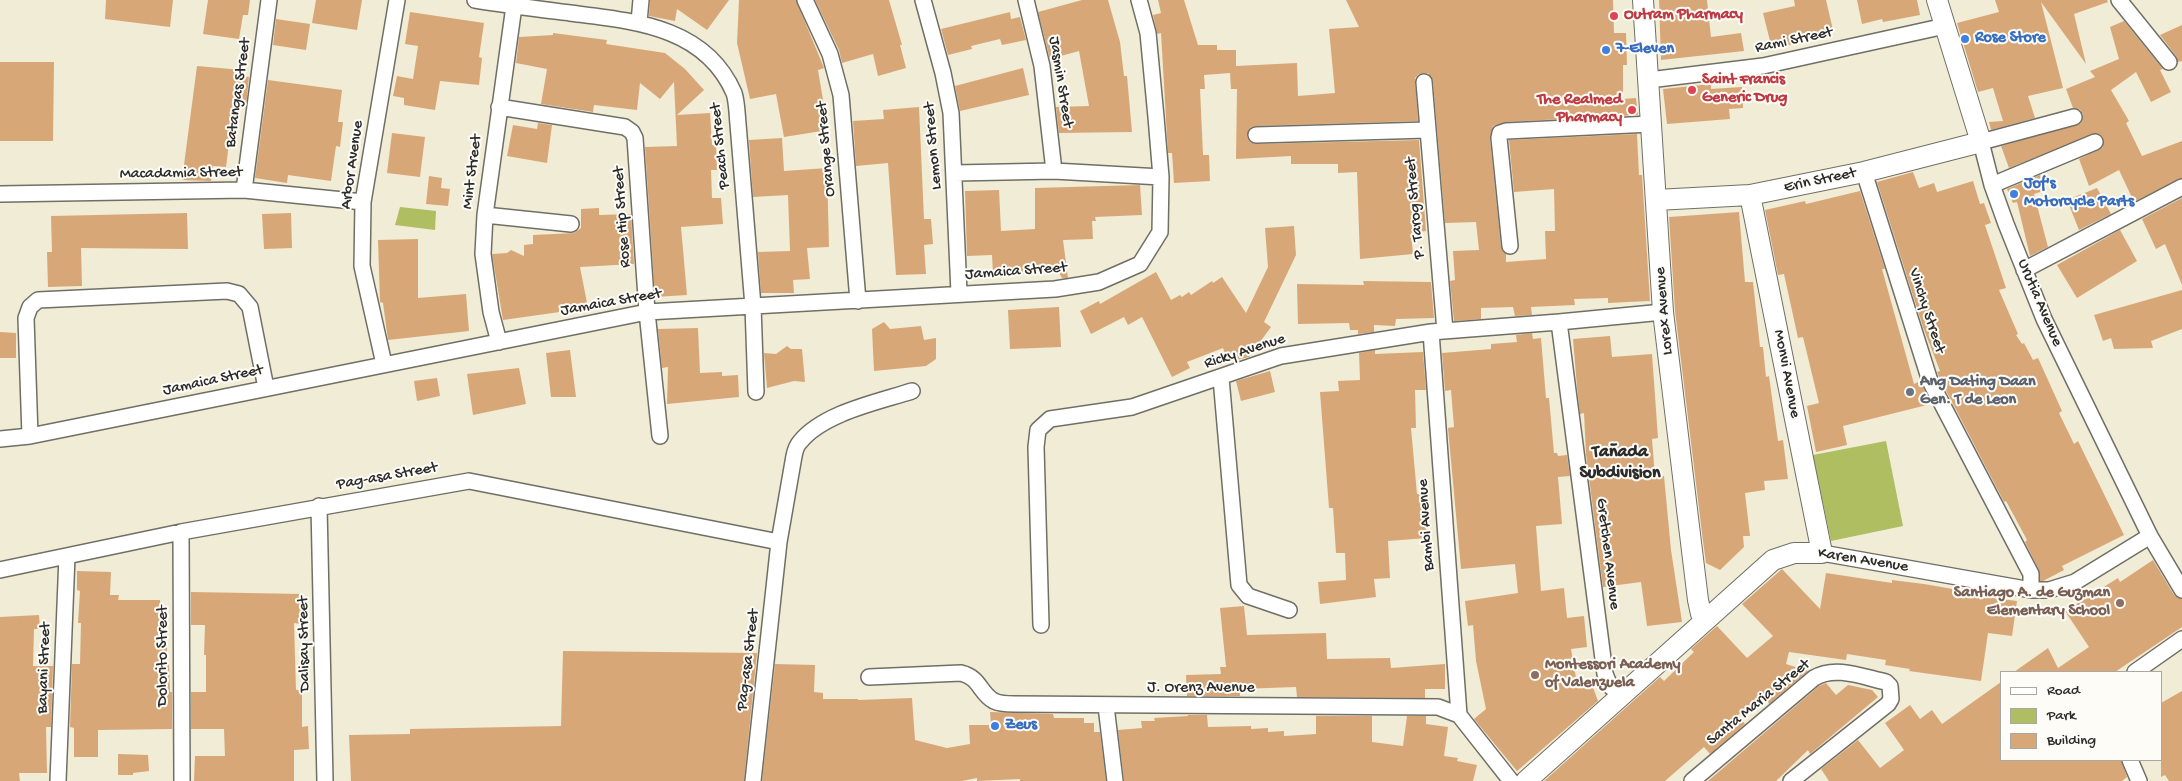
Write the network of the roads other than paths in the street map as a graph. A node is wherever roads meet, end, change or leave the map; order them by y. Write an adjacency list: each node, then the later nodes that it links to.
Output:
1 (269, 0): 31 (street, Batangas Street)
2 (398, 0): 35 (street, Arbor Avenue)
3 (475, 0): 12 (street, Peach Street)
4 (642, 0): 13 (street)
5 (805, 0): 41 (street, Orange Street)
6 (922, 0): 27 (street, Lemon Street)
7 (1026, 0): 25 (street, Jasmin Street)
8 (1139, 0): 28 (street, Jamaica Street)
9 (1643, 0): 16 (street, Lorex Avenue)
10 (1937, 0): 14 (street, Urutia Avenue)
11 (2119, 0): 15 (street)
12 (514, 6): 13 (street, Peach Street); 18 (street, Mint Street)
13 (639, 22): 42 (street, Peach Street)
14 (1945, 26): 16 (street, Rami Street); 23 (street, Urutia Avenue)
15 (2169, 62)
16 (1649, 80): 20 (street, Lorex Avenue)
17 (1424, 82): 21 (street, P. Tarog Street)
18 (499, 107): 36 (street, Mint Street); 43 (street, Rose Hip Street)
19 (2074, 117): 23 (street)
20 (1651, 124): 34 (street, Lorex Avenue); 38 (street)
21 (1427, 130): 22 (street); 46 (street, P. Tarog Street)
22 (1256, 135)
23 (1981, 142): 26 (street, Erin Street); 29 (street, Urutia Avenue)
24 (2095, 142): 29 (street)
25 (1054, 171): 27 (street); 28 (street)
26 (1864, 172): 33 (street, Erin Street); 63 (street, Vinchy Street)
27 (955, 174): 40 (street, Lemon Street)
28 (1161, 177): 40 (street, Jamaica Street)
29 (1992, 185): 39 (street, Urutia Avenue)
30 (2182, 187): 39 (street)
31 (244, 190): 32 (street, Macadamia Street); 35 (street, Macadamia Street)
32 (0, 194)
33 (1750, 195): 34 (street, Erin Street); 60 (street, Monvi Avenue)
34 (1656, 200): 44 (street, Lorex Avenue)
35 (362, 202): 48 (street, Arbor Avenue)
36 (485, 215): 37 (street); 47 (street, Mint Street)
37 (571, 224)
38 (1510, 246)
39 (2024, 270): 58 (street, Urutia Avenue)
40 (959, 293): 41 (street, Jamaica Street)
41 (858, 301): 42 (street, Jamaica Street)
42 (753, 306): 43 (street, Jamaica Street); 52 (street, Peach Street)
43 (647, 312): 47 (street, Jamaica Street); 54 (street, Rose Hip Street)
44 (1663, 312): 45 (street, Ricky Avenue); 66 (street, Lorex Avenue)
45 (1560, 322): 46 (street, Ricky Avenue); 71 (street, Gretchen Avenue)
46 (1438, 332): 49 (street, Ricky Avenue); 73 (street, Bambi Avenue)
47 (499, 342): 48 (street, Jamaica Street)
48 (384, 364): 50 (street, Jamaica Street)
49 (1221, 378): 65 (street); 67 (street, Ricky Avenue)
50 (266, 388): 53 (street, Jamaica Street); 53 (street)
51 (912, 391): 59 (street, Pag-asa Street)
52 (756, 392)
53 (30, 436): 55 (street, Jamaica Street)
54 (660, 436)
55 (0, 439)
56 (319, 506): 57 (street, Pag-asa Street); 59 (street, Pag-asa Street); 77 (street, Dalisay Street)
57 (181, 532): 61 (street, Pag-asa Street); 76 (street, Dolorito Street)
58 (2150, 536): 63 (street, Karen Avenue); 64 (street, Urutia Avenue)
59 (779, 542): 78 (street, Pag-asa Street)
60 (1822, 553): 63 (street, Karen Avenue); 66 (street, Karen Avenue)
61 (67, 556): 62 (street, Pag-asa Street); 75 (street, Bayani Street)
62 (0, 570)
63 (2031, 590)
64 (2182, 590)
65 (1289, 610)
66 (1706, 619): 71 (street, Karen Avenue)
67 (1041, 625)
68 (2182, 639): 69 (street)
69 (2136, 671)
70 (870, 677): 72 (street, J. Orenz Avenue)
71 (1620, 695): 81 (street, Karen Avenue)
72 (1106, 706): 73 (street, J. Orenz Avenue); 79 (street)
73 (1459, 715): 80 (street)
74 (2130, 761): 84 (street)
75 (58, 781)
76 (182, 781)
77 (325, 781)
78 (753, 781)
79 (1115, 781)
80 (1511, 781)
81 (1526, 781)
82 (1692, 781): 83 (street, Santa Maria Street)
83 (1791, 781)
84 (2139, 781)

